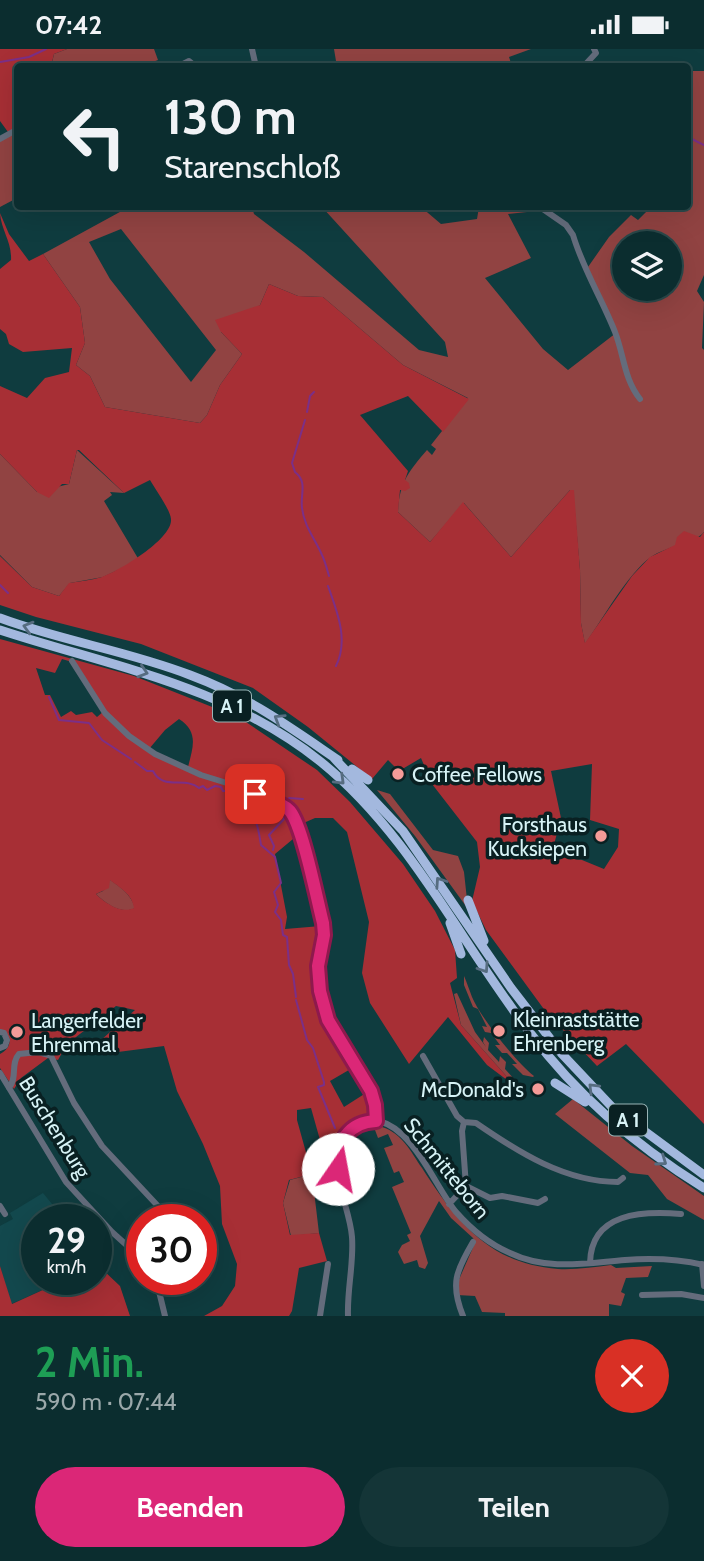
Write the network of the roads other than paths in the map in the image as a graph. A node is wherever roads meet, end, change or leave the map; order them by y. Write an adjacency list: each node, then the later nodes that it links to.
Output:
1 (594, 49): 2 (street)
2 (587, 63)
3 (550, 210): 4 (street)
4 (640, 399)
5 (0, 618): 8 (highway, A 1, one-way to 5)
6 (0, 630): 7 (highway, A 1)
7 (75, 657): 11 (highway, A 1, one-way to 11); 21 (street)
8 (334, 758): 9 (highway); 13 (highway, A 1, one-way to 8)
9 (368, 780)
10 (468, 899): 13 (highway)
11 (446, 911): 12 (highway); 20 (highway, A 1, one-way to 20)
12 (461, 954)
13 (491, 959): 23 (highway, A 1, one-way to 13)
14 (0, 1033): 15 (street)
15 (0, 1048)
16 (423, 1056): 22 (street)
17 (0, 1073): 19 (street, Buschenburg)
18 (555, 1083): 20 (highway)
19 (9, 1088): 28 (street); 34 (street, Buschenburg)
20 (607, 1117): 26 (highway, A 1, one-way to 26)
21 (376, 1121): 29 (street, Schmitteborn); 44 (street, Schmitteborn)
22 (464, 1122): 24 (street); 25 (street)
23 (704, 1175)
24 (623, 1178)
25 (466, 1186): 27 (street); 29 (street)
26 (704, 1188)
27 (545, 1199)
28 (157, 1204)
29 (449, 1204): 35 (street, Schmitteborn)
30 (0, 1206): 31 (street)
31 (5, 1214)
32 (681, 1214): 35 (street)
33 (473, 1242): 45 (street)
34 (126, 1245)
35 (590, 1263): 37 (street, Schmitteborn)
36 (328, 1264): 43 (street)
37 (703, 1265): 38 (street)
38 (704, 1286)
39 (160, 1295): 42 (street)
40 (642, 1295): 41 (street)
41 (704, 1298)
42 (165, 1316)
43 (320, 1316)
44 (348, 1316)
45 (463, 1316)

